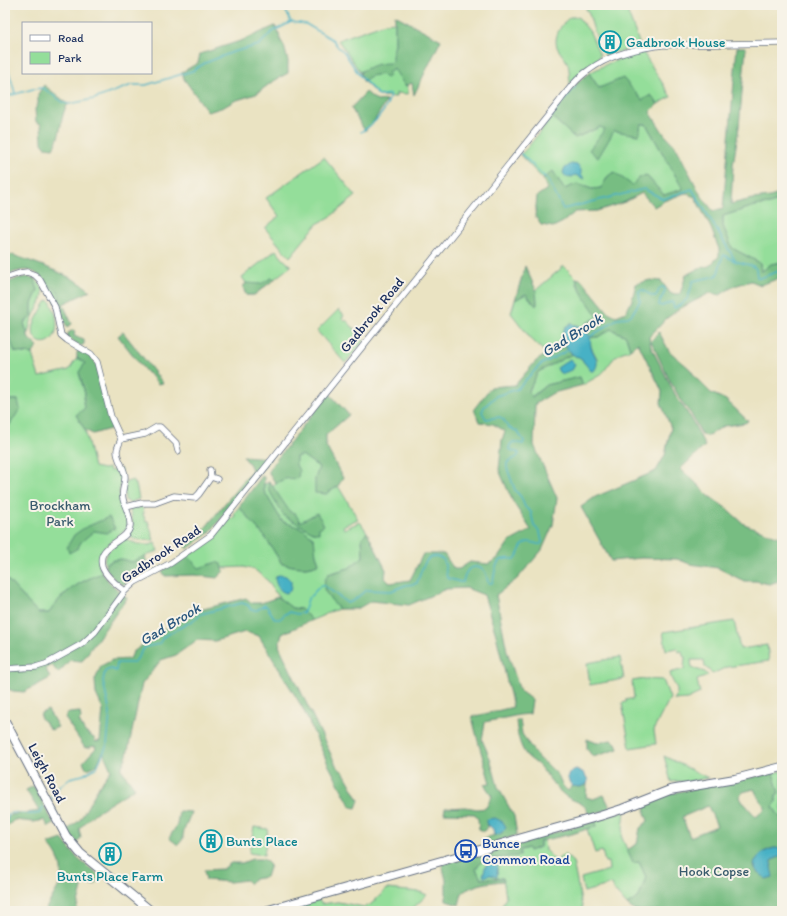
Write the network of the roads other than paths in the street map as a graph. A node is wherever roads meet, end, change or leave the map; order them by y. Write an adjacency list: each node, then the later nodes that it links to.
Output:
1 (782, 43): 7 (street, Gadbrook Road)
2 (5, 278): 3 (street)
3 (121, 439): 4 (street); 6 (street)
4 (178, 451)
5 (210, 470): 6 (street)
6 (126, 507): 7 (street)
7 (125, 591): 8 (street, Gadbrook Road)
8 (5, 669)
9 (5, 721): 11 (street, Leigh Road)
10 (782, 767): 12 (street)
11 (151, 911)
12 (265, 911)

